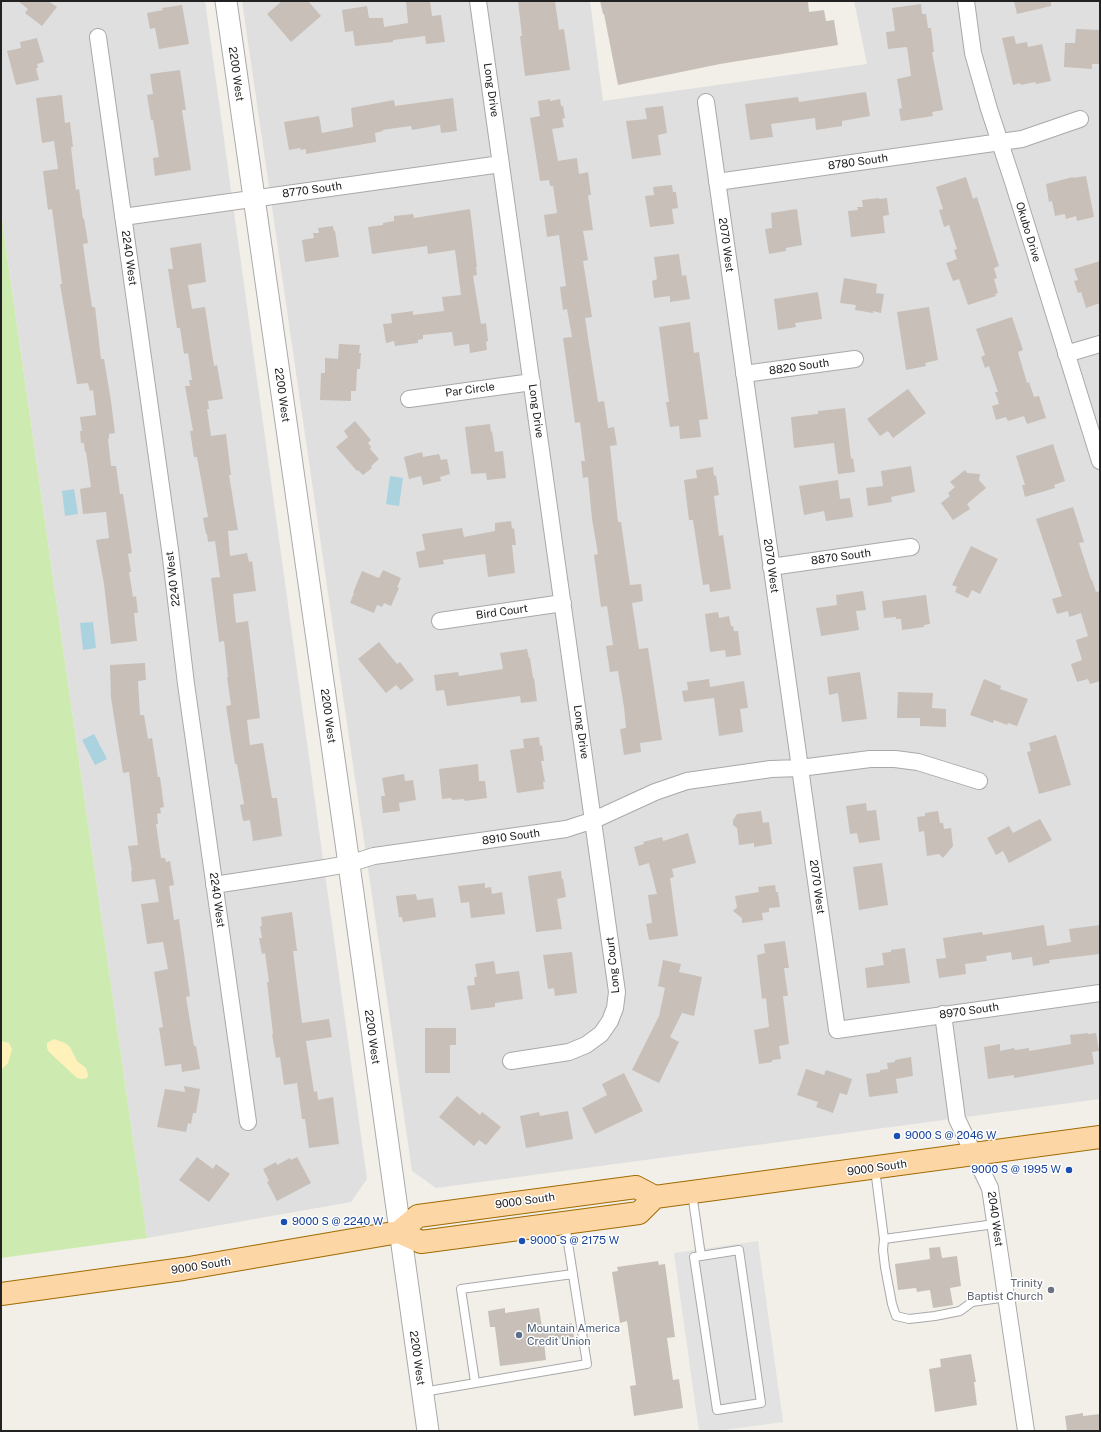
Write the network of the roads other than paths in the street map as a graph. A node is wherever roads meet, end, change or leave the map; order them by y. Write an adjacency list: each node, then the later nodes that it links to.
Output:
1 (226, 1): 10 (street, 2200 West)
2 (478, 1): 8 (street, Long Drive)
3 (966, 1): 7 (street, Okubo Drive)
4 (98, 37): 11 (street, 2240 West)
5 (706, 102): 9 (street, 2070 West)
6 (1080, 119): 7 (street, 8780 South)
7 (1000, 143): 9 (street, 8780 South); 13 (street, Okubo Drive)
8 (501, 164): 10 (street, 8770 South); 16 (street, Long Drive)
9 (717, 182): 15 (street, 2070 West)
10 (254, 198): 11 (street, 8770 South); 26 (street, 2200 West)
11 (123, 217): 27 (street, 2240 West)
12 (1100, 344): 13 (street)
13 (1066, 354): 18 (street, Okubo Drive)
14 (855, 359): 15 (street, 8820 South)
15 (744, 374): 20 (street, 2070 West)
16 (532, 382): 17 (street, Par Circle); 21 (street, Long Drive)
17 (409, 399)
18 (1100, 461)
19 (911, 547): 20 (street, 8870 South)
20 (771, 566): 23 (street, 2070 West)
21 (563, 603): 22 (street, Bird Court); 25 (street, Long Drive)
22 (440, 621)
23 (800, 768): 24 (street, 8910 South); 25 (street, 8910 South); 30 (street, 2070 West)
24 (979, 781)
25 (594, 820): 26 (street, 8910 South); 31 (street, Long Court)
26 (348, 864): 27 (street, 8910 South); 40 (street, 2200 West)
27 (214, 884): 32 (street, 2240 West)
28 (1100, 993): 29 (street, 8970 South)
29 (943, 1014): 30 (street, 8970 South); 34 (street, 2040 West)
30 (837, 1030)
31 (511, 1061)
32 (248, 1122)
33 (1100, 1137): 34 (main road, 9000 South)
34 (973, 1154): 35 (main road, 9000 South); 39 (street, 2040 West)
35 (875, 1168): 36 (main road, 9000 South); 41 (lane)
36 (692, 1193): 37 (main road, 9000 South); 42 (lane)
37 (655, 1197): 38 (main road); 40 (main road, 9000 South)
38 (565, 1223): 40 (main road); 43 (lane)
39 (995, 1224): 41 (lane); 45 (street, 2040 West)
40 (400, 1232): 44 (main road, 9000 South); 47 (street, 2200 West)
41 (884, 1239): 45 (lane)
42 (701, 1256): 42 (lane)
43 (573, 1274): 46 (lane); 46 (lane)
44 (1, 1294)
45 (1006, 1297): 49 (street, 2040 West)
46 (475, 1382): 47 (lane)
47 (422, 1392): 48 (street, 2200 West)
48 (428, 1431)
49 (1025, 1431)

